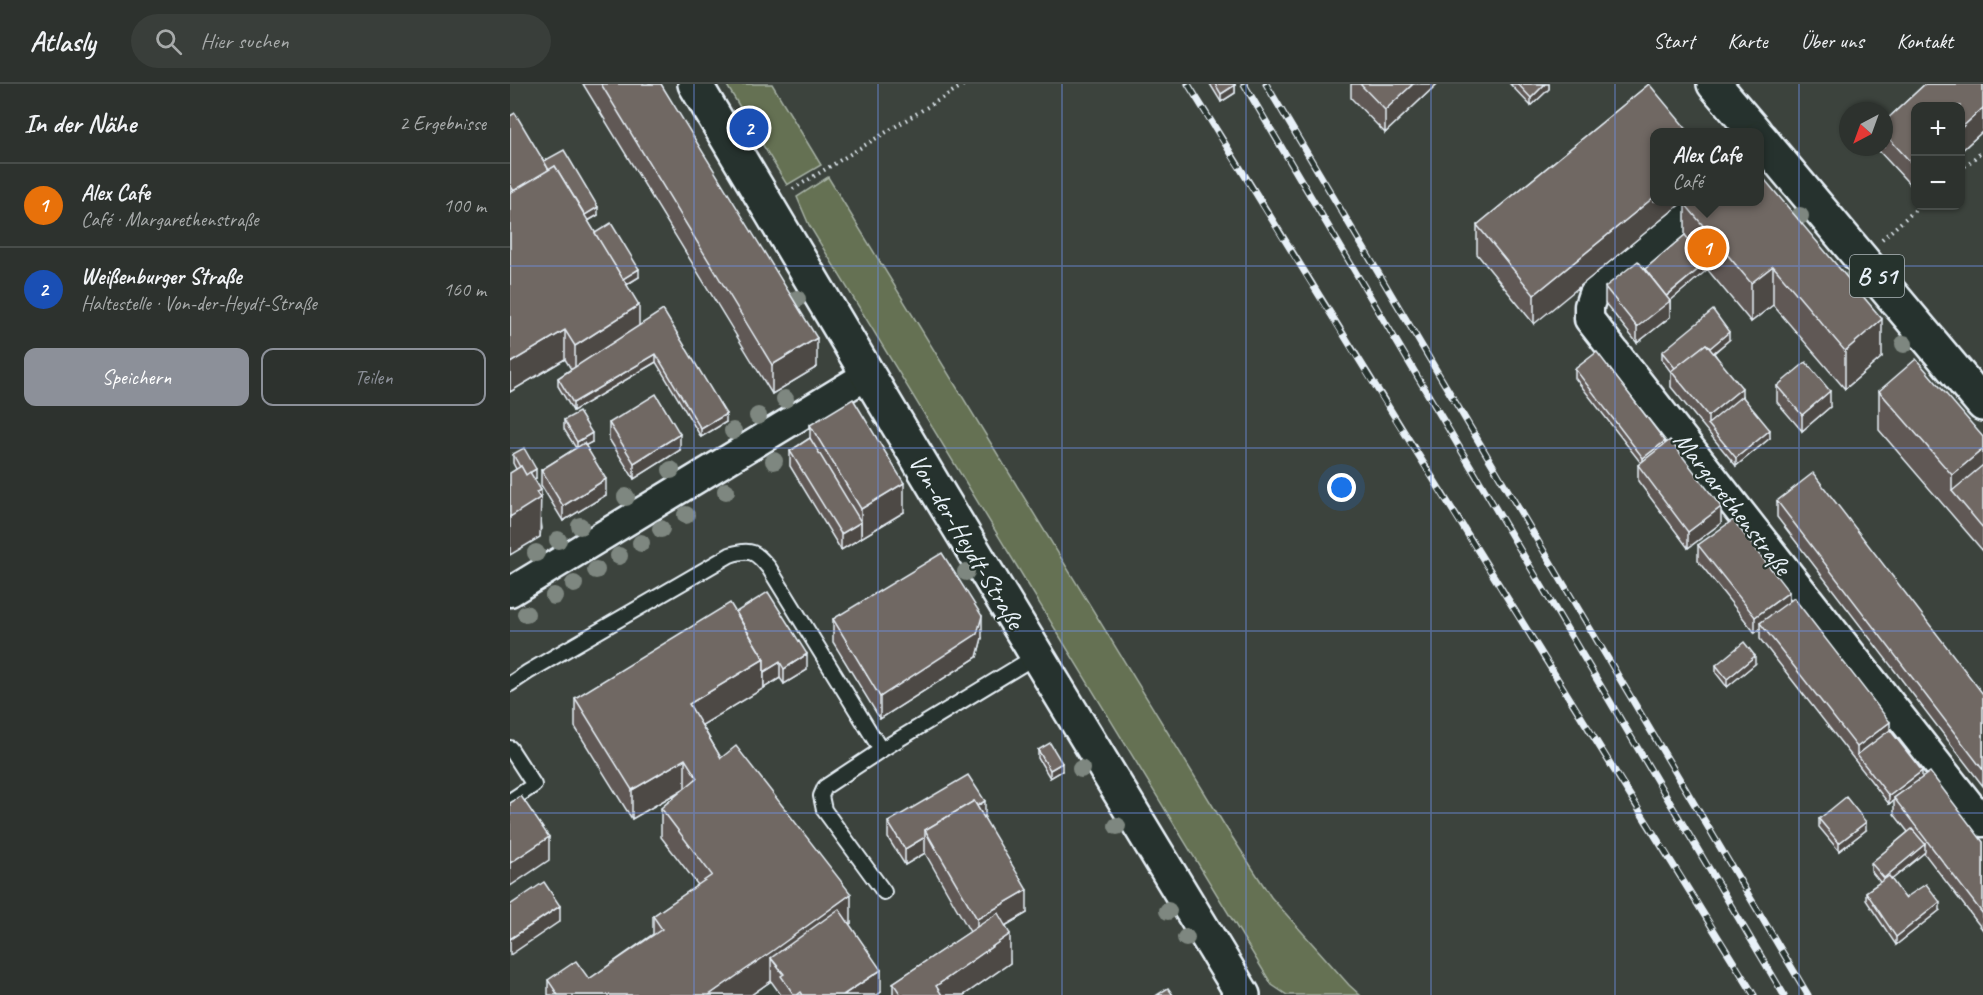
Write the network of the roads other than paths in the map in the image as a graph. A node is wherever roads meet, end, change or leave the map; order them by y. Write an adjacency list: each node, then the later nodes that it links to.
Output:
1 (695, 84): 6 (main road, Von-der-Heydt-Straße)
2 (1714, 84): 3 (main road, B 51)
3 (1748, 128)
4 (1764, 148): 7 (main road, B 51)
5 (1700, 206): 14 (street, Margarethenstraße)
6 (867, 375): 8 (street); 9 (main road, Von-der-Heydt-Straße)
7 (1983, 404)
8 (510, 592)
9 (1036, 656): 12 (lane); 16 (main road, Von-der-Heydt-Straße)
10 (510, 684): 12 (lane)
11 (510, 748): 13 (lane)
12 (881, 750): 15 (lane)
13 (510, 801)
14 (1983, 822)
15 (884, 892)
16 (1243, 995)

